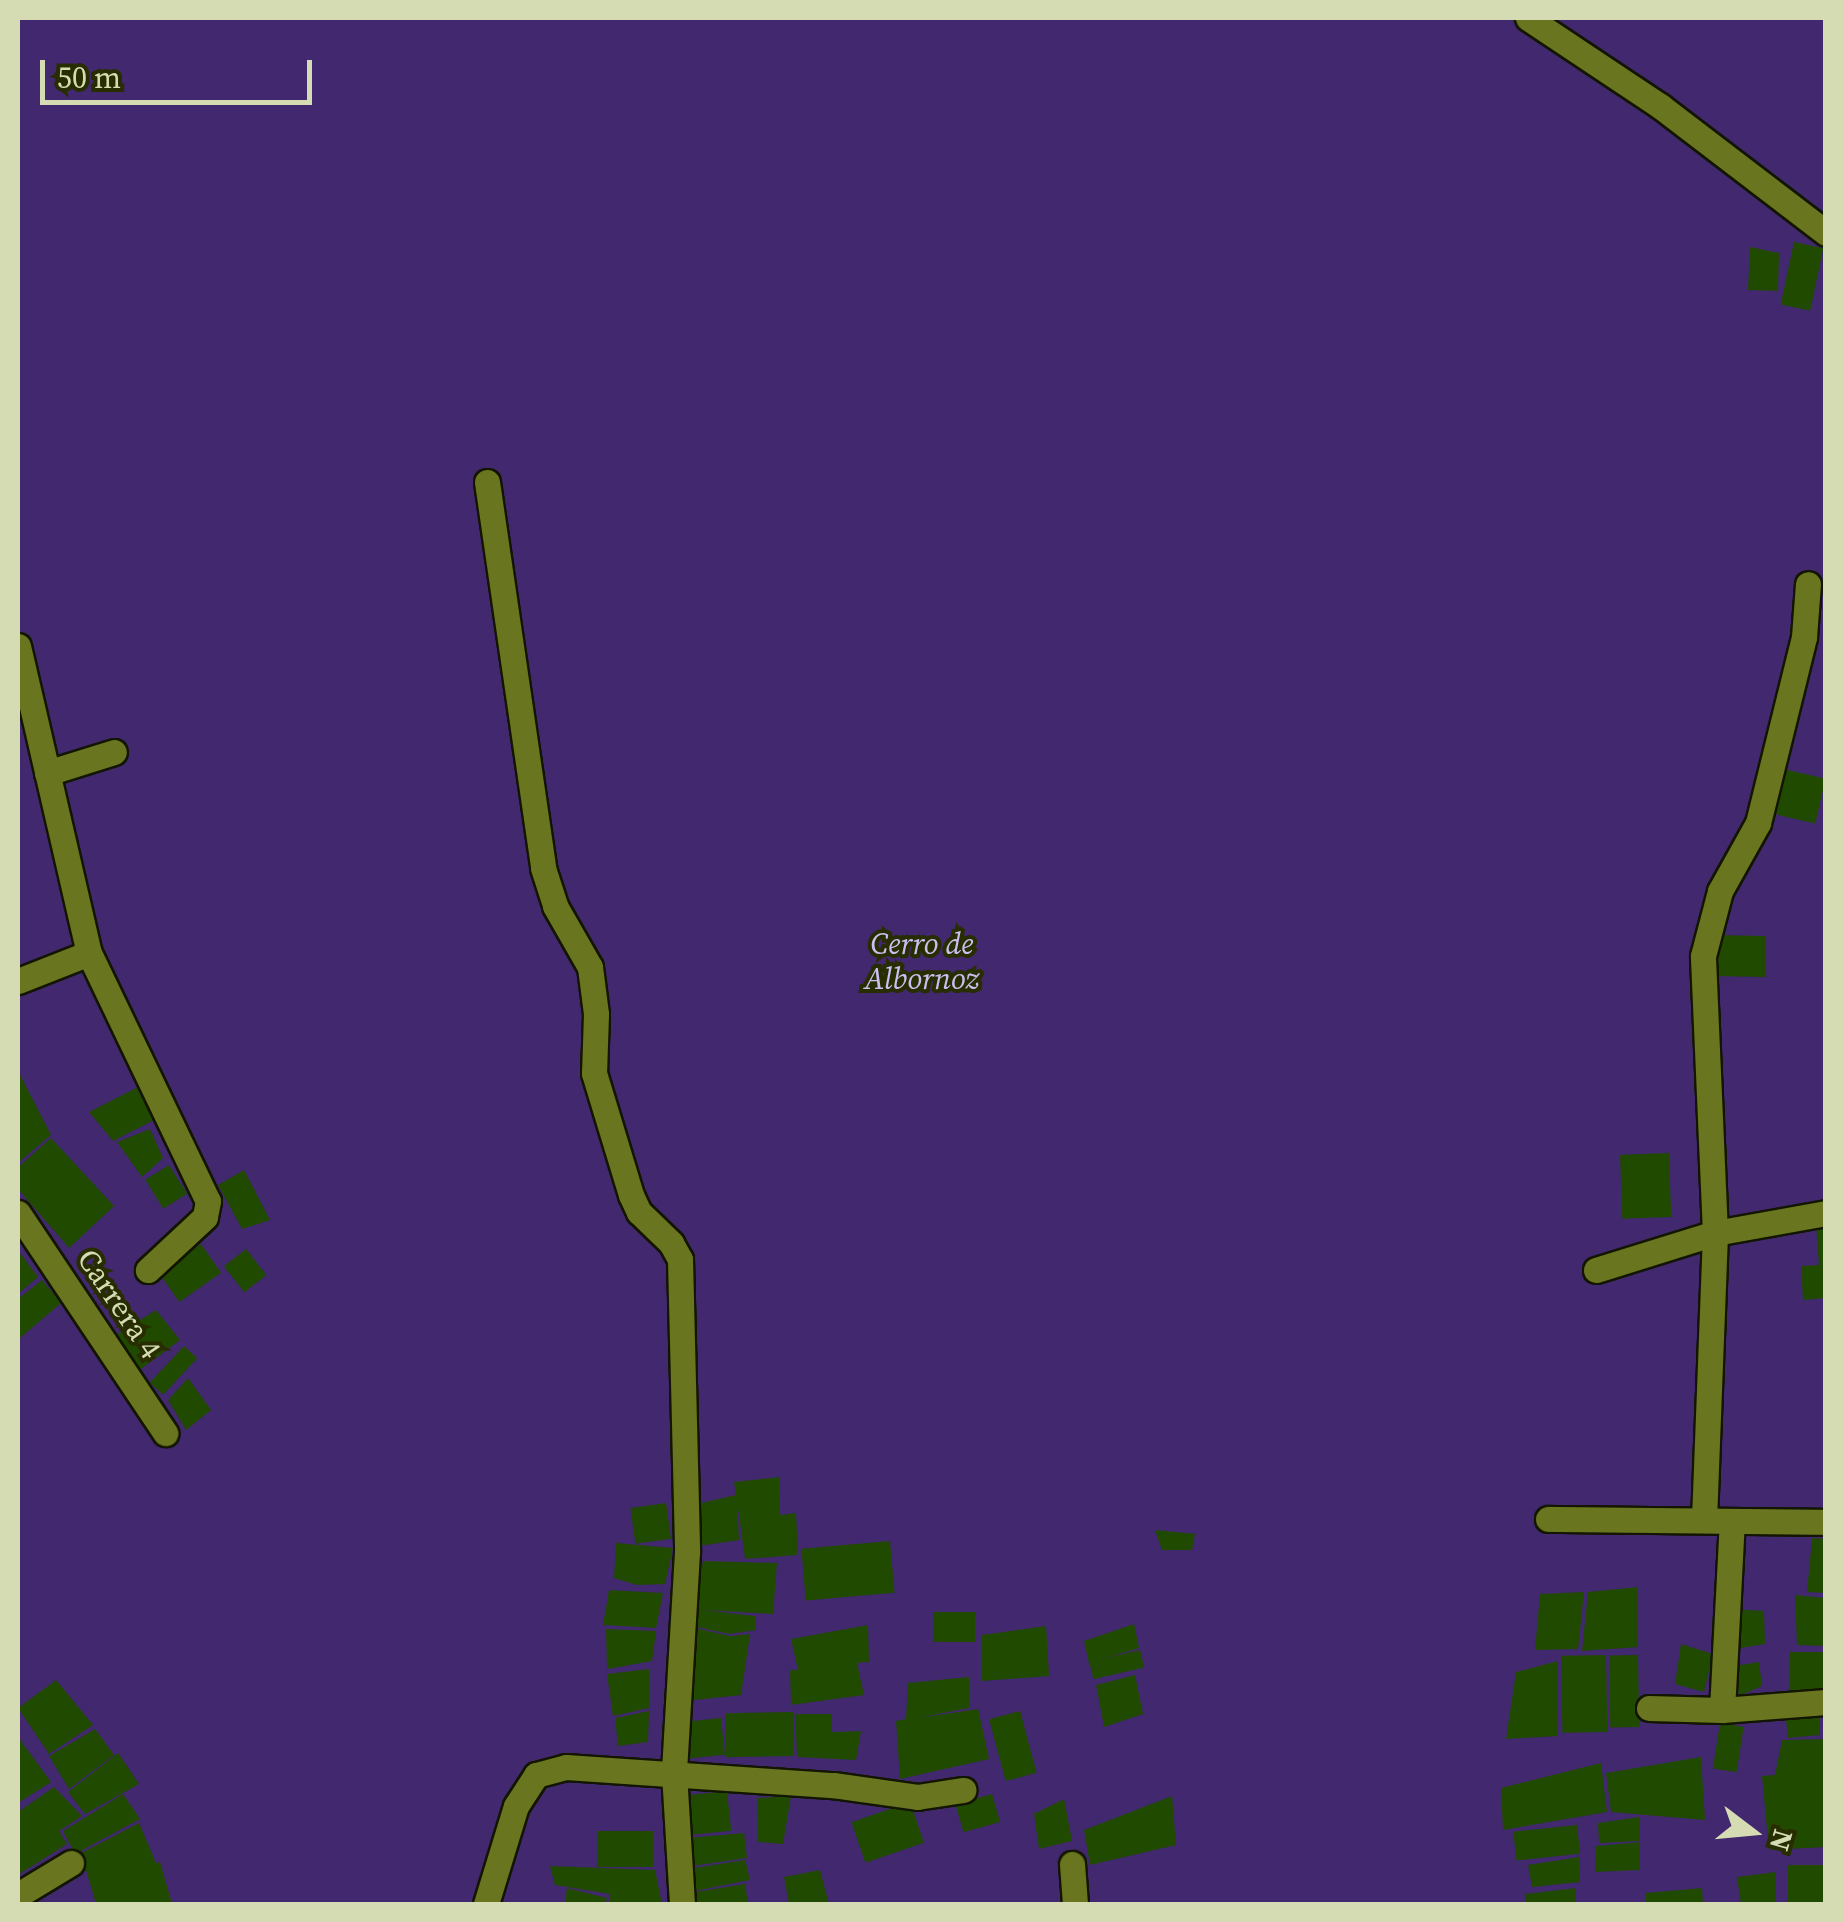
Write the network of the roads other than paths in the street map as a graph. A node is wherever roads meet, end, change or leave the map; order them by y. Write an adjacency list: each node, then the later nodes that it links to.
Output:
1 (1528, 18): 2 (street)
2 (1826, 233)
3 (488, 482): 24 (street)
4 (1808, 584): 5 (street)
5 (1814, 639): 13 (street)
6 (18, 646): 8 (street)
7 (114, 752): 8 (street)
8 (47, 773): 9 (street)
9 (88, 952): 10 (street); 14 (street)
10 (18, 982)
11 (18, 1214): 16 (street, Carrera 4)
12 (1826, 1214): 13 (street)
13 (1715, 1233): 15 (street); 18 (street)
14 (148, 1270)
15 (1596, 1270)
16 (165, 1432)
17 (1548, 1519): 18 (street)
18 (1704, 1520): 19 (street)
19 (1732, 1521): 20 (street); 23 (street)
20 (1826, 1522)
21 (1826, 1702): 23 (street)
22 (1649, 1708): 23 (street)
23 (1722, 1710)
24 (674, 1773): 25 (street); 29 (street); 30 (street)
25 (963, 1790)
26 (71, 1863): 28 (street)
27 (1072, 1864): 31 (street)
28 (18, 1895)
29 (486, 1904)
30 (682, 1904)
31 (1075, 1904)

